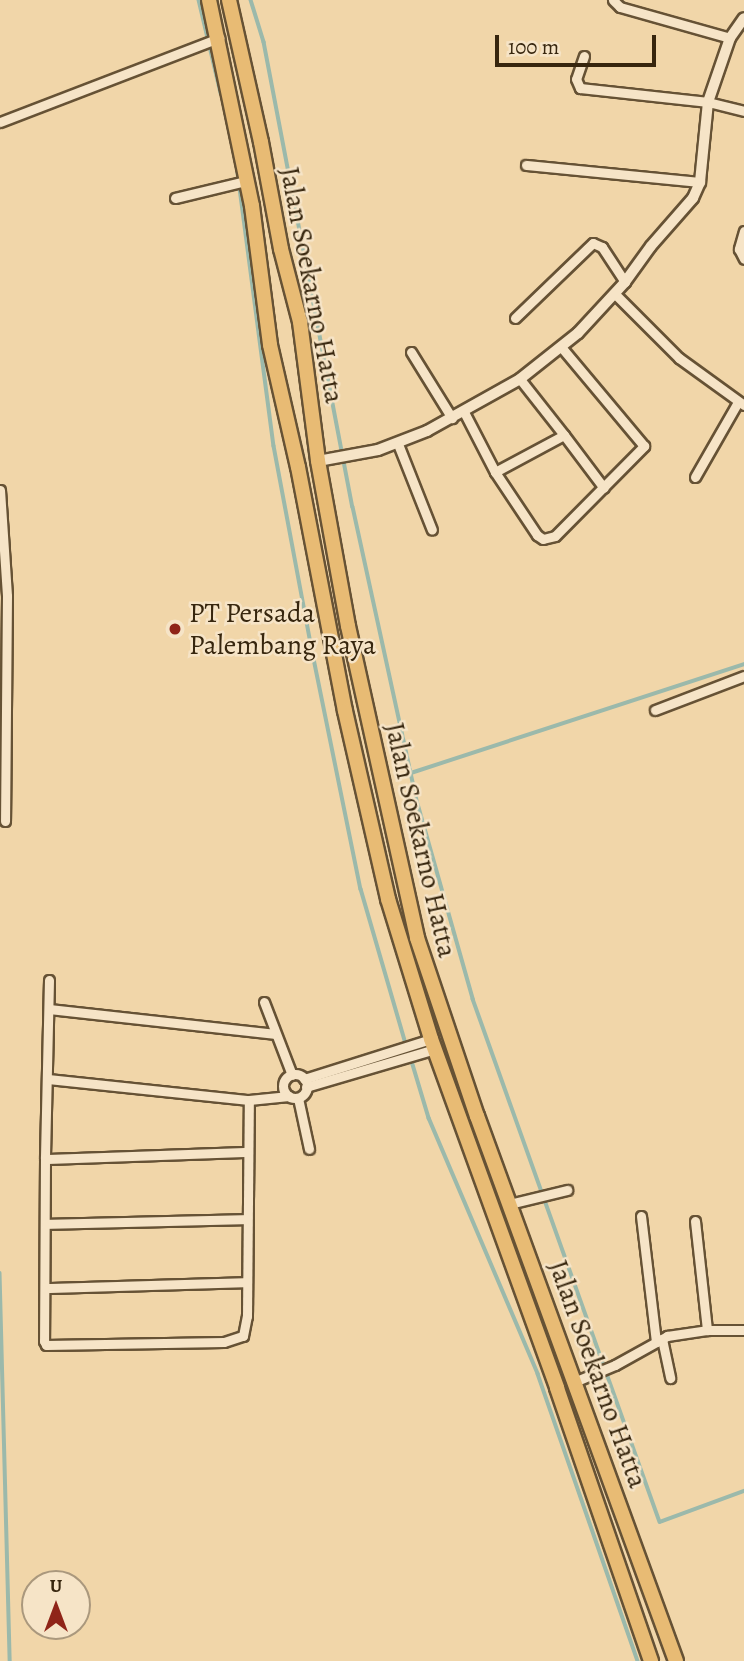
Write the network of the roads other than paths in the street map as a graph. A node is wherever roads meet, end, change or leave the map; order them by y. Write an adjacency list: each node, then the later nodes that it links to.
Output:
1 (209, 0): 6 (highway, Jalan Soekarno Hatta)
2 (229, 0): 28 (highway, Jalan Soekarno Hatta)
3 (613, 0): 5 (street)
4 (744, 18): 5 (street)
5 (737, 33): 8 (street)
6 (216, 39): 10 (street); 12 (highway, Jalan Soekarno Hatta)
7 (584, 56): 8 (street)
8 (708, 102): 9 (street); 13 (street)
9 (744, 111)
10 (0, 122)
11 (526, 165): 13 (street)
12 (246, 181): 14 (street); 38 (highway, Jalan Soekarno Hatta)
13 (700, 182): 17 (street)
14 (174, 198)
15 (744, 231): 16 (street)
16 (744, 259)
17 (625, 282): 18 (street); 19 (street)
18 (615, 294): 20 (street); 23 (street)
19 (515, 318)
20 (562, 348): 22 (street); 31 (street)
21 (411, 352): 25 (street)
22 (520, 379): 24 (street); 26 (street)
23 (741, 404): 30 (street)
24 (464, 412): 25 (street); 29 (street)
25 (452, 418): 27 (street)
26 (564, 435): 29 (street); 31 (street)
27 (398, 444): 28 (street); 33 (street)
28 (325, 460): 37 (highway, Jalan Soekarno Hatta)
29 (495, 472): 31 (street)
30 (695, 477)
31 (604, 488)
32 (0, 489): 36 (street)
33 (432, 530)
34 (744, 677): 35 (street)
35 (654, 710)
36 (5, 821)
37 (400, 863): 38 (highway); 53 (highway, Jalan Soekarno Hatta)
38 (381, 868): 43 (highway, Jalan Soekarno Hatta)
39 (49, 980): 41 (street)
40 (264, 1002): 42 (street)
41 (49, 1009): 42 (street); 45 (street)
42 (274, 1034): 44 (street)
43 (427, 1046): 46 (street); 46 (street); 65 (highway, Jalan Soekarno Hatta)
44 (292, 1075): 46 (street); 47 (street)
45 (48, 1079): 48 (street); 51 (street)
46 (305, 1083): 47 (street)
47 (293, 1097): 48 (street); 49 (street)
48 (249, 1100): 50 (street)
49 (309, 1149)
50 (247, 1152): 51 (street); 55 (street)
51 (44, 1160): 57 (street)
52 (567, 1190): 53 (street)
53 (509, 1204): 64 (highway, Jalan Soekarno Hatta)
54 (640, 1216): 62 (street)
55 (247, 1219): 57 (street); 58 (street)
56 (695, 1221): 60 (street)
57 (46, 1224): 59 (street)
58 (247, 1282): 59 (street); 59 (street)
59 (46, 1288)
60 (707, 1330): 61 (street); 62 (street)
61 (744, 1330)
62 (659, 1340): 63 (street); 64 (street)
63 (670, 1378)
64 (574, 1382): 66 (highway, Jalan Soekarno Hatta)
65 (651, 1661)
66 (676, 1661)

